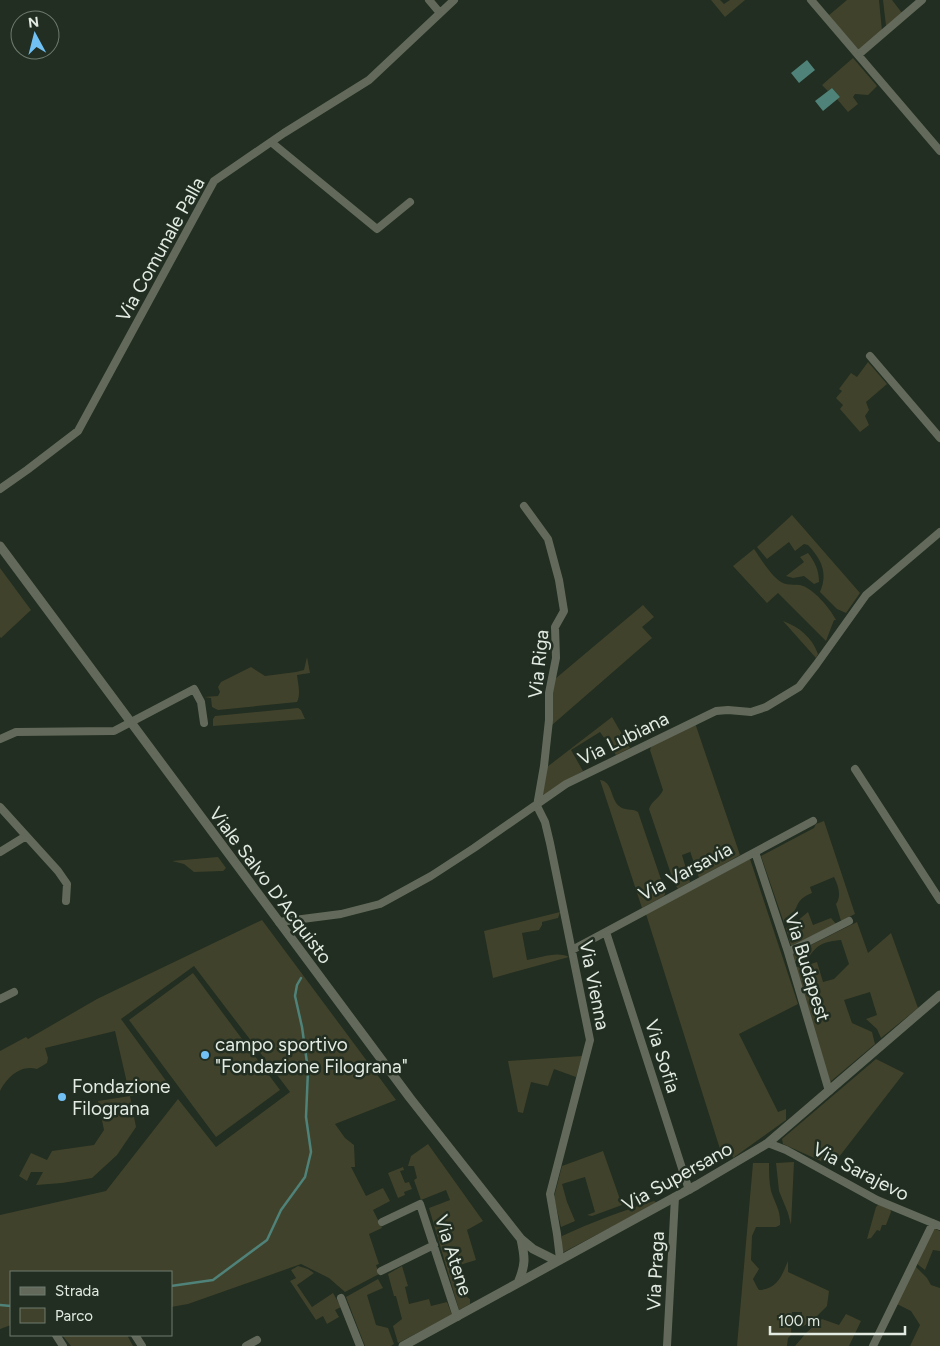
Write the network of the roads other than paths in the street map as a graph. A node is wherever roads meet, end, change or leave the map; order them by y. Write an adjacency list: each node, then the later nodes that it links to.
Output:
1 (429, 0): 5 (street)
2 (454, 0): 5 (street, Via Comunale Palla)
3 (811, 0): 6 (street)
4 (922, 0): 6 (street)
5 (440, 13): 7 (street, Via Comunale Palla)
6 (858, 55): 8 (street)
7 (271, 142): 9 (street); 12 (street, Via Comunale Palla)
8 (940, 151)
9 (410, 202)
10 (870, 356): 11 (street)
11 (940, 438)
12 (0, 489)
13 (524, 506): 20 (street, Via Riga)
14 (940, 532): 20 (street, Via Lubiana)
15 (0, 546): 16 (street, Viale Salvo D'Acquisto)
16 (130, 722): 17 (street); 18 (street); 29 (street, Viale Salvo D'Acquisto)
17 (204, 723)
18 (0, 739)
19 (855, 769): 26 (street)
20 (537, 806): 29 (street, Via Lubiana); 31 (street, Via Vienna)
21 (0, 807): 23 (street)
22 (813, 821): 25 (street, Via Varsavia)
23 (26, 836): 24 (street); 27 (street)
24 (0, 852)
25 (755, 852): 30 (street, Via Varsavia); 32 (street, Via Budapest)
26 (940, 900)
27 (66, 901)
28 (849, 921): 32 (street)
29 (279, 922): 42 (street, Viale Salvo D'Acquisto)
30 (606, 932): 31 (street, Via Varsavia); 38 (street, Via Sofia)
31 (572, 950): 44 (street, Via Vienna)
32 (788, 952): 36 (street, Via Budapest)
33 (14, 992): 35 (street)
34 (940, 996): 36 (street, Via Supersano)
35 (0, 999)
36 (829, 1091): 37 (street, Via Supersano)
37 (768, 1143): 38 (street, Via Supersano); 41 (street, Via Sarajevo)
38 (689, 1190): 39 (street, Via Supersano)
39 (675, 1197): 44 (street, Via Supersano); 53 (street, Via Praga)
40 (382, 1222): 43 (street, Via Atene)
41 (936, 1224): 54 (street)
42 (521, 1238): 44 (street, Viale Salvo D'Acquisto); 46 (street, Viale Salvo D'Acquisto)
43 (434, 1245): 45 (street); 48 (street, Via Atene)
44 (558, 1260): 46 (street, Via Supersano)
45 (381, 1271)
46 (518, 1283): 48 (street, Via Supersano)
47 (341, 1298): 51 (street)
48 (457, 1317): 52 (street, Via Supersano)
49 (257, 1340): 50 (street)
50 (246, 1346)
51 (360, 1346)
52 (403, 1346)
53 (667, 1346)
54 (873, 1346)

